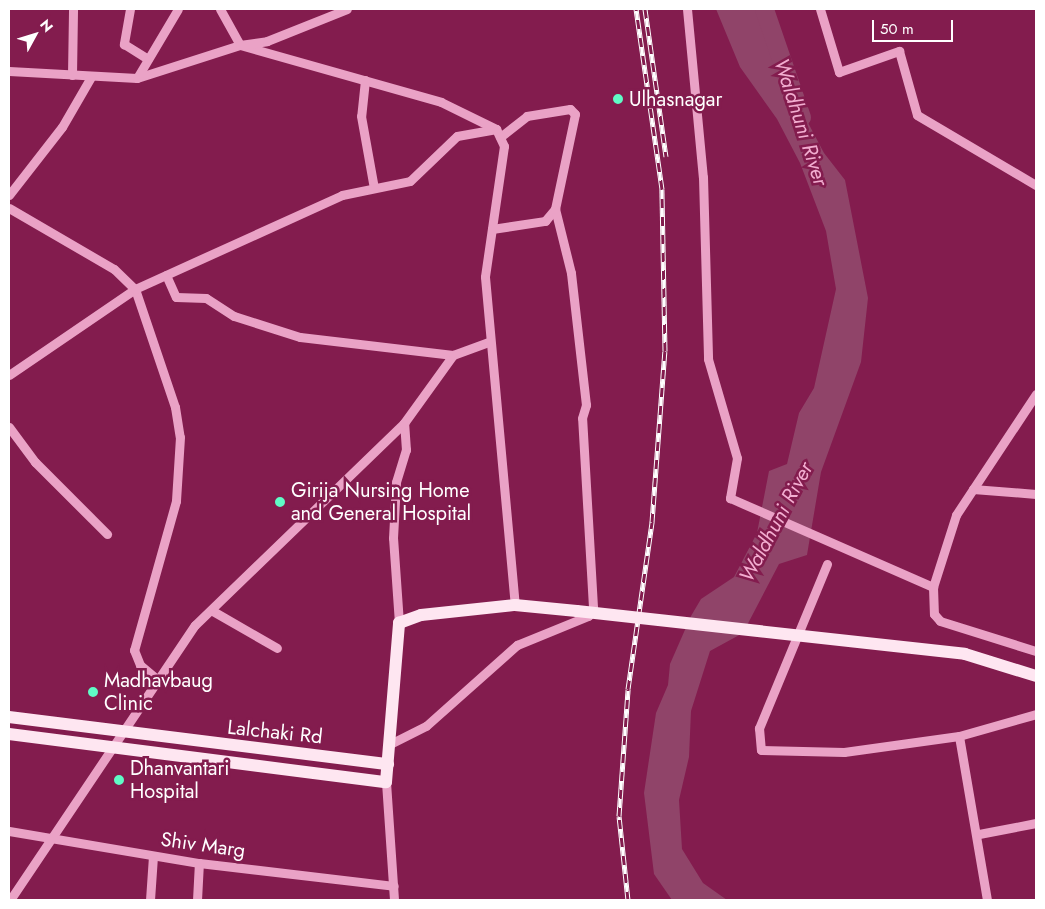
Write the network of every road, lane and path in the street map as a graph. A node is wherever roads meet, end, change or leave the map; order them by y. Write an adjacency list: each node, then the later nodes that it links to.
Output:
1 (73, 9): 11 (street)
2 (130, 9): 9 (street)
3 (178, 9): 9 (street)
4 (220, 9): 8 (street)
5 (347, 9): 8 (street)
6 (687, 9): 34 (street)
7 (820, 9): 16 (street)
8 (240, 45): 13 (street); 14 (street)
9 (148, 59): 13 (street)
10 (9, 71): 11 (street)
11 (72, 75): 12 (street)
12 (91, 77): 13 (street); 18 (street)
13 (137, 78)
14 (365, 80): 15 (street); 17 (street)
15 (498, 133): 17 (street); 20 (street); 21 (street)
16 (1036, 185)
17 (374, 188): 22 (street)
18 (9, 195)
19 (9, 208): 23 (street)
20 (555, 209): 21 (street); 47 (street)
21 (492, 229): 24 (street)
22 (166, 275): 23 (street); 25 (street)
23 (135, 289): 26 (street); 41 (street)
24 (488, 342): 25 (street); 35 (street)
25 (453, 355): 28 (street)
26 (9, 375)
27 (1036, 394): 30 (street)
28 (404, 423): 36 (street); 37 (street)
29 (9, 427): 32 (street)
30 (973, 490): 31 (street); 34 (street)
31 (1036, 494)
32 (107, 534)
33 (827, 564): 46 (street)
34 (933, 587): 39 (street)
35 (515, 605): 37 (main road); 40 (main road, bridge)
36 (211, 610): 38 (street); 41 (street)
37 (398, 624): 47 (main road)
38 (277, 648)
39 (1036, 651)
40 (1036, 676)
41 (158, 680): 45 (street)
42 (1036, 714): 46 (street)
43 (9, 717): 45 (main road, Lalchaki Rd)
44 (9, 734): 48 (main road, Lalchaki Rd)
45 (122, 734): 48 (street); 49 (main road, Lalchaki Rd)
46 (959, 736): 53 (street)
47 (390, 744): 49 (main road)
48 (110, 750): 50 (main road, Lalchaki Rd); 54 (street)
49 (388, 764): 50 (main road)
50 (386, 782): 57 (street)
51 (1036, 823): 53 (street)
52 (9, 831): 54 (street, Shiv Marg)
53 (979, 834): 62 (street)
54 (49, 840): 55 (street, Shiv Marg); 58 (street)
55 (153, 856): 56 (street, Shiv Marg); 59 (street)
56 (199, 863): 57 (street, Shiv Marg); 60 (street)
57 (394, 886): 61 (street)
58 (10, 900)
59 (150, 900)
60 (197, 900)
61 (394, 900)
62 (987, 900)

